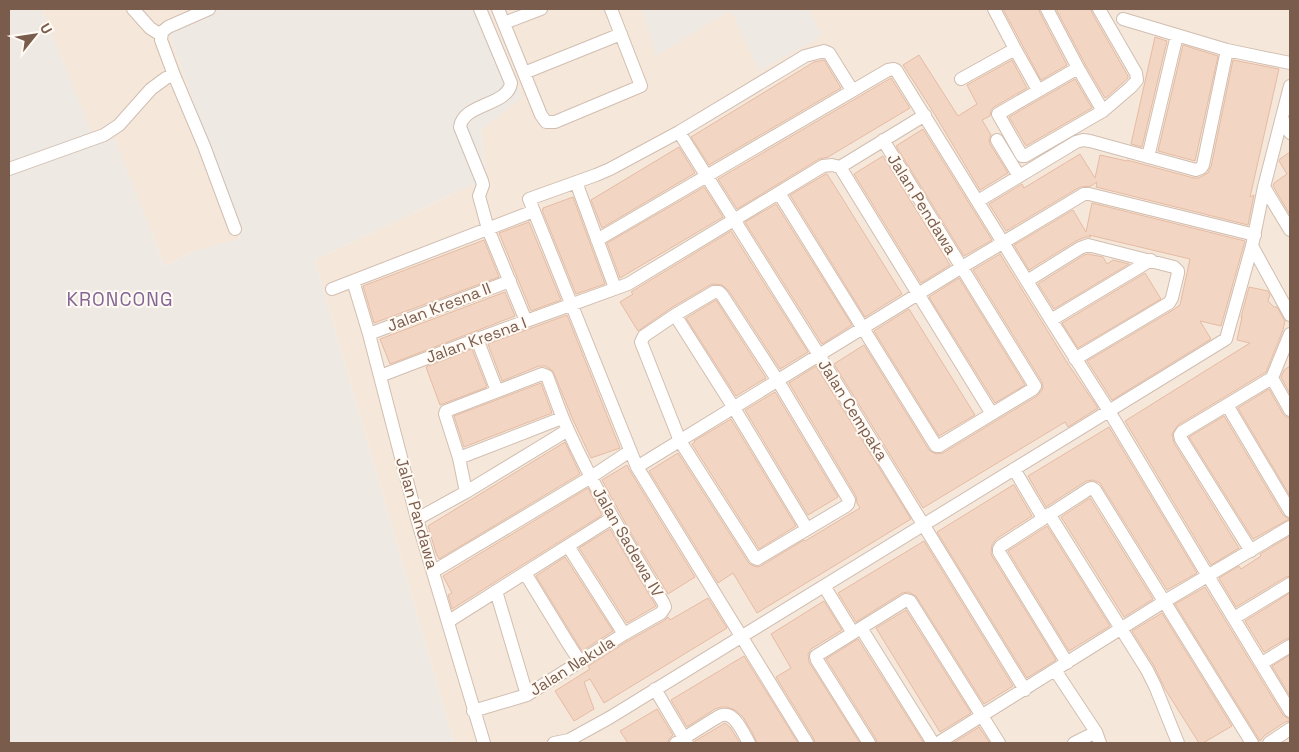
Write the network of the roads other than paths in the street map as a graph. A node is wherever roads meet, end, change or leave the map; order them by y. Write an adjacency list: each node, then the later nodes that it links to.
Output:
1 (133, 9): 14 (street)
2 (208, 9): 14 (street)
3 (480, 9): 43 (street)
4 (498, 9): 11 (street)
5 (541, 9): 11 (street)
6 (611, 9): 12 (street)
7 (994, 9): 15 (street)
8 (1047, 9): 18 (street)
9 (1100, 9): 25 (street)
10 (1123, 19): 13 (street)
11 (504, 24): 19 (street)
12 (621, 34): 19 (street); 19 (street)
13 (1177, 35): 16 (street); 32 (street)
14 (161, 36): 20 (street)
15 (1015, 49): 21 (street); 24 (street)
16 (1227, 50): 17 (street); 32 (street)
17 (1290, 63)
18 (1078, 68): 24 (street); 25 (street)
19 (524, 73)
20 (174, 75): 34 (street); 44 (street)
21 (961, 79)
22 (1290, 86): 27 (street)
23 (852, 90): 26 (street); 28 (street); 35 (street)
24 (1038, 90): 25 (street)
25 (1103, 111)
26 (925, 115): 30 (street, Jalan Pendawa); 40 (street)
27 (1282, 118): 29 (street); 38 (street)
28 (679, 132): 35 (street, Jalan Cempaka); 37 (street)
29 (1290, 132)
30 (883, 140): 33 (street, Jalan Pendawa); 50 (street, Jalan Pendawa)
31 (996, 140): 36 (street)
32 (1148, 157): 36 (street)
33 (840, 167): 39 (street, Jalan Kresna I); 56 (street)
34 (9, 169)
35 (707, 175): 42 (street, Jalan Cempaka); 46 (street)
36 (1019, 176): 40 (street)
37 (576, 182): 41 (street); 46 (street)
38 (1264, 187): 45 (street); 47 (street)
39 (779, 193): 42 (street, Jalan Kresna I); 62 (street)
40 (978, 201): 48 (street)
41 (534, 211): 43 (street); 57 (street)
42 (735, 220): 54 (street, Jalan Kresna I); 66 (street, Jalan Cempaka)
43 (488, 229): 51 (street); 52 (street)
44 (236, 230)
45 (1290, 230)
46 (597, 240): 54 (street)
47 (1254, 241): 48 (street); 58 (street); 75 (street)
48 (1003, 242): 50 (street); 53 (street)
49 (1151, 260): 53 (street); 60 (street); 67 (street)
50 (962, 268): 56 (street); 76 (street, Jalan Pendawa)
51 (353, 281): 55 (street); 63 (street, Jalan Pandawa)
52 (510, 281): 61 (street); 63 (street, Jalan Kresna II)
53 (1027, 281): 60 (street)
54 (615, 288): 57 (street, Jalan Kresna I)
55 (332, 289)
56 (918, 294): 62 (street); 76 (street)
57 (572, 304): 61 (street, Jalan Kresna I); 80 (street)
58 (1290, 315)
59 (675, 316): 70 (street); 73 (street); 79 (street)
60 (1050, 320): 67 (street)
61 (526, 321): 65 (street, Jalan Kresna I)
62 (863, 328): 66 (street); 76 (street)
63 (369, 334): 68 (street, Jalan Pandawa)
64 (1290, 334): 69 (street)
65 (477, 339): 68 (street, Jalan Kresna I); 71 (street)
66 (819, 355): 70 (street); 90 (street, Jalan Cempaka)
67 (1075, 359): 75 (street)
68 (380, 376): 89 (street, Jalan Pandawa)
69 (1272, 378): 72 (street); 74 (street)
70 (778, 381): 73 (street); 92 (street)
71 (497, 391): 77 (street, Jalan Sadewa IV); 81 (street)
72 (1227, 405): 86 (street); 94 (street)
73 (734, 408): 79 (street); 92 (street)
74 (1290, 410)
75 (1109, 411): 83 (street); 97 (street)
76 (992, 414)
77 (562, 418): 78 (street, Jalan Sadewa IV); 81 (street)
78 (568, 430): 84 (street, Jalan Sadewa IV); 85 (street)
79 (680, 441): 82 (street); 92 (street)
80 (630, 451): 82 (street); 84 (street)
81 (459, 458): 85 (street)
82 (637, 468): 108 (street)
83 (1014, 470): 87 (street); 90 (street)
84 (591, 477): 88 (street, Jalan Sadewa IV); 95 (street)
85 (466, 492): 89 (street)
86 (1290, 511)
87 (1046, 516): 101 (street); 105 (street); 111 (street)
88 (612, 518): 93 (street); 102 (street, Jalan Sadewa IV)
89 (417, 519): 95 (street, Jalan Pandawa)
90 (924, 525): 99 (street); 115 (street, Jalan Cempaka)
91 (1290, 526): 94 (street)
92 (806, 529)
93 (568, 546): 96 (street); 107 (street)
94 (1251, 551): 97 (street)
95 (434, 571): 104 (street, Jalan Pandawa)
96 (524, 573): 100 (street); 110 (street)
97 (1208, 576): 101 (street); 103 (street)
98 (1290, 584): 103 (street)
99 (824, 586): 106 (street); 108 (street)
100 (496, 591): 104 (street); 116 (street)
101 (1165, 601): 105 (street); 134 (street)
102 (664, 608): 107 (street, Jalan Nakula)
103 (1234, 618): 112 (street)
104 (448, 621): 118 (street, Jalan Pandawa)
105 (1122, 629): 111 (street); 133 (street)
106 (857, 631): 119 (street); 128 (street); 129 (street)
107 (624, 634): 110 (street, Jalan Nakula)
108 (741, 636): 114 (street); 127 (street)
109 (1290, 646): 112 (street)
110 (580, 662): 116 (street, Jalan Nakula)
111 (1067, 663): 113 (street)
112 (1262, 663): 117 (street)
113 (1056, 670): 115 (street); 121 (street)
114 (655, 689): 122 (street); 123 (street)
115 (1025, 690): 119 (street)
116 (527, 695): 118 (street, Jalan Nakula)
117 (1290, 710)
118 (474, 711): 124 (street, Jalan Pandawa)
119 (982, 716): 130 (street); 131 (street)
120 (1290, 729): 135 (street)
121 (1098, 738): 132 (street)
122 (569, 742): 125 (street)
123 (683, 742): 126 (street)
124 (484, 743)
125 (554, 743)
126 (749, 743)
127 (807, 743)
128 (869, 743)
129 (933, 743)
130 (938, 743)
131 (999, 743)
132 (1074, 743)
133 (1178, 743)
134 (1252, 743)
135 (1269, 743)

